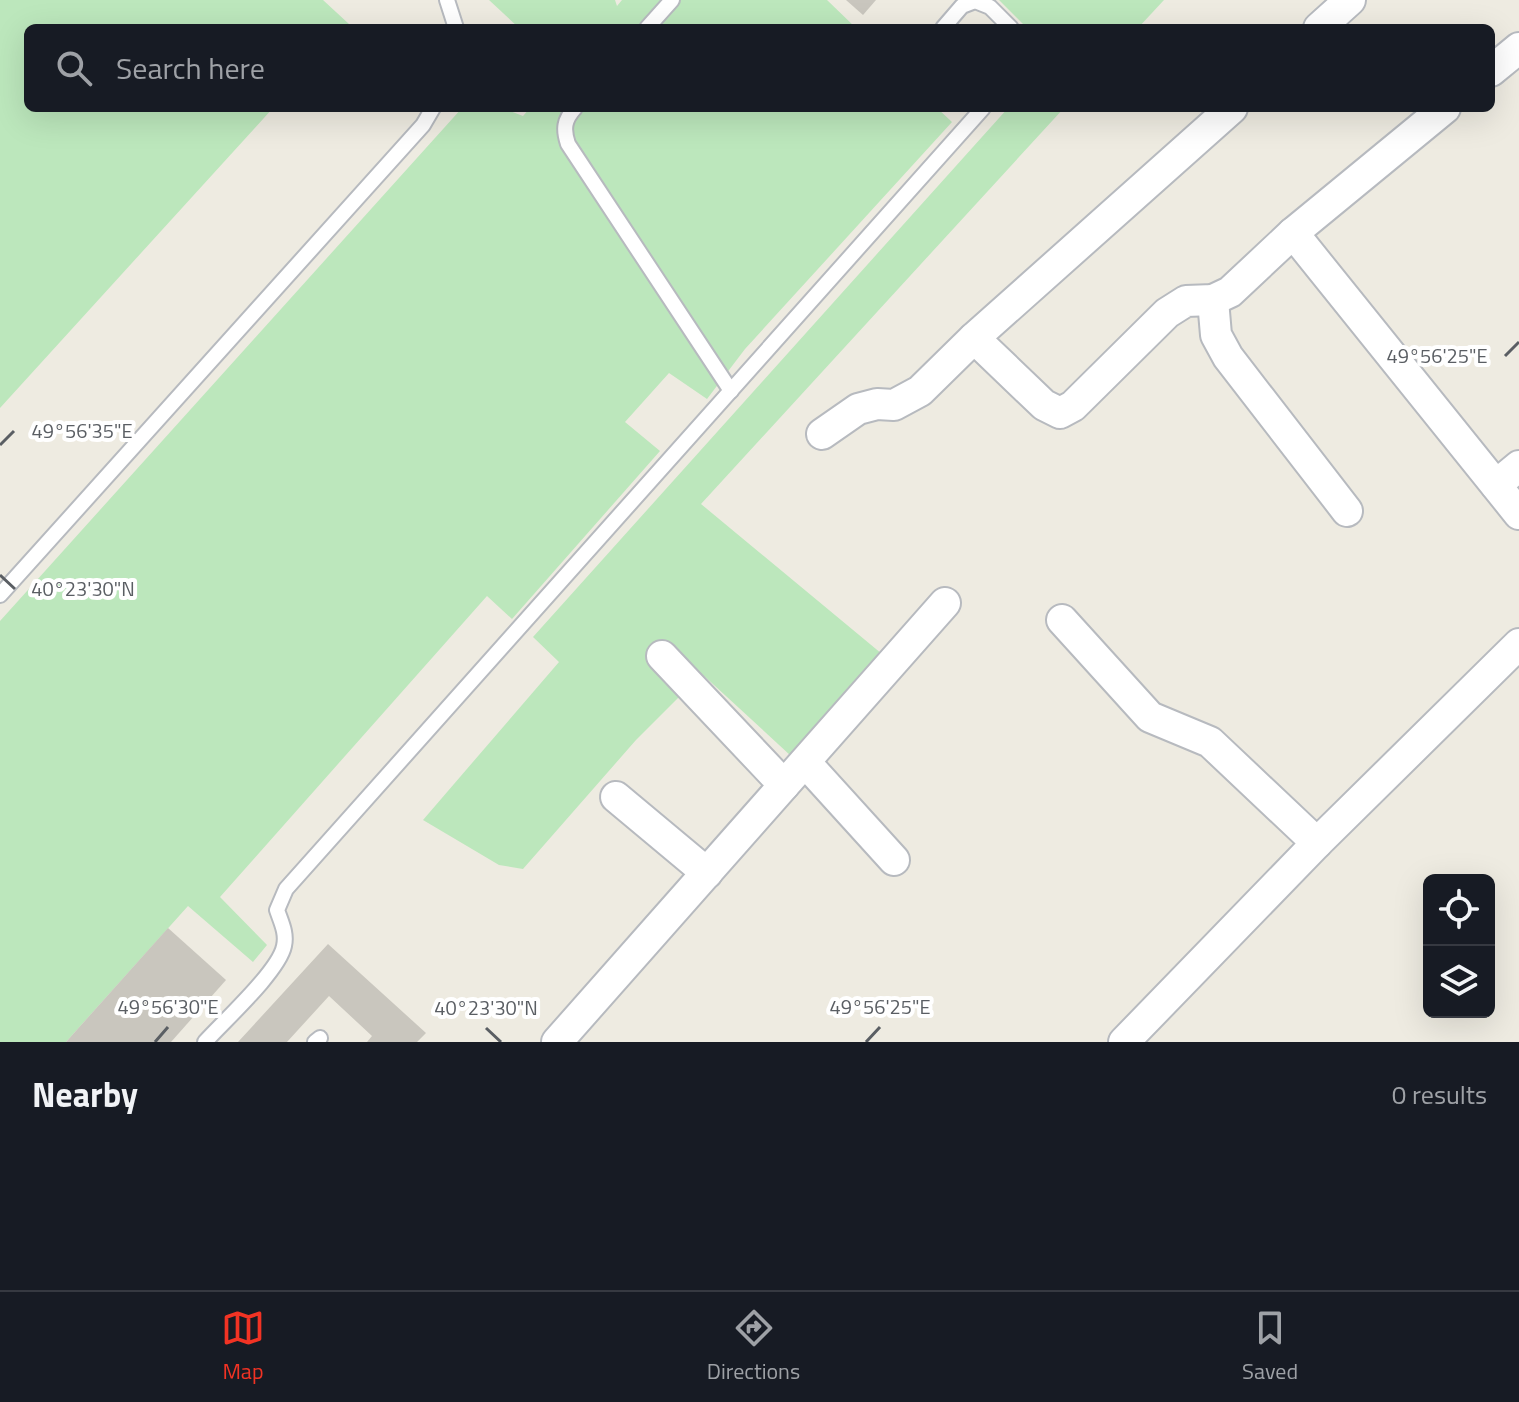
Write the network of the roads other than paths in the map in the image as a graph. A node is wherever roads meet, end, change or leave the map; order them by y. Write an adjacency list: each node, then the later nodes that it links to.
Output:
1 (447, 0): 4 (lane)
2 (672, 0): 5 (lane)
3 (1350, 0): 8 (street)
4 (455, 24)
5 (651, 24)
6 (946, 24): 7 (lane)
7 (1007, 24)
8 (1323, 24)
9 (1519, 48): 10 (street)
10 (1495, 68)
11 (431, 112): 25 (lane)
12 (571, 112): 19 (lane)
13 (975, 112): 19 (lane)
14 (1228, 112): 18 (street)
15 (1440, 112): 16 (street)
16 (1293, 233): 17 (street); 22 (street)
17 (1213, 300): 18 (street); 23 (street)
18 (974, 338): 20 (street)
19 (731, 391): 36 (lane)
20 (822, 434)
21 (1519, 466): 22 (street)
22 (1496, 485): 24 (street)
23 (1347, 511)
24 (1519, 514)
25 (0, 595)
26 (945, 603): 30 (street)
27 (1062, 620): 33 (street)
28 (1519, 644): 33 (street)
29 (662, 656): 31 (street)
30 (805, 762): 31 (street); 34 (street)
31 (784, 785): 35 (street)
32 (616, 797): 35 (street)
33 (1317, 843): 38 (street)
34 (894, 860)
35 (707, 873): 37 (street)
36 (205, 1042)
37 (557, 1042)
38 (1124, 1042)

